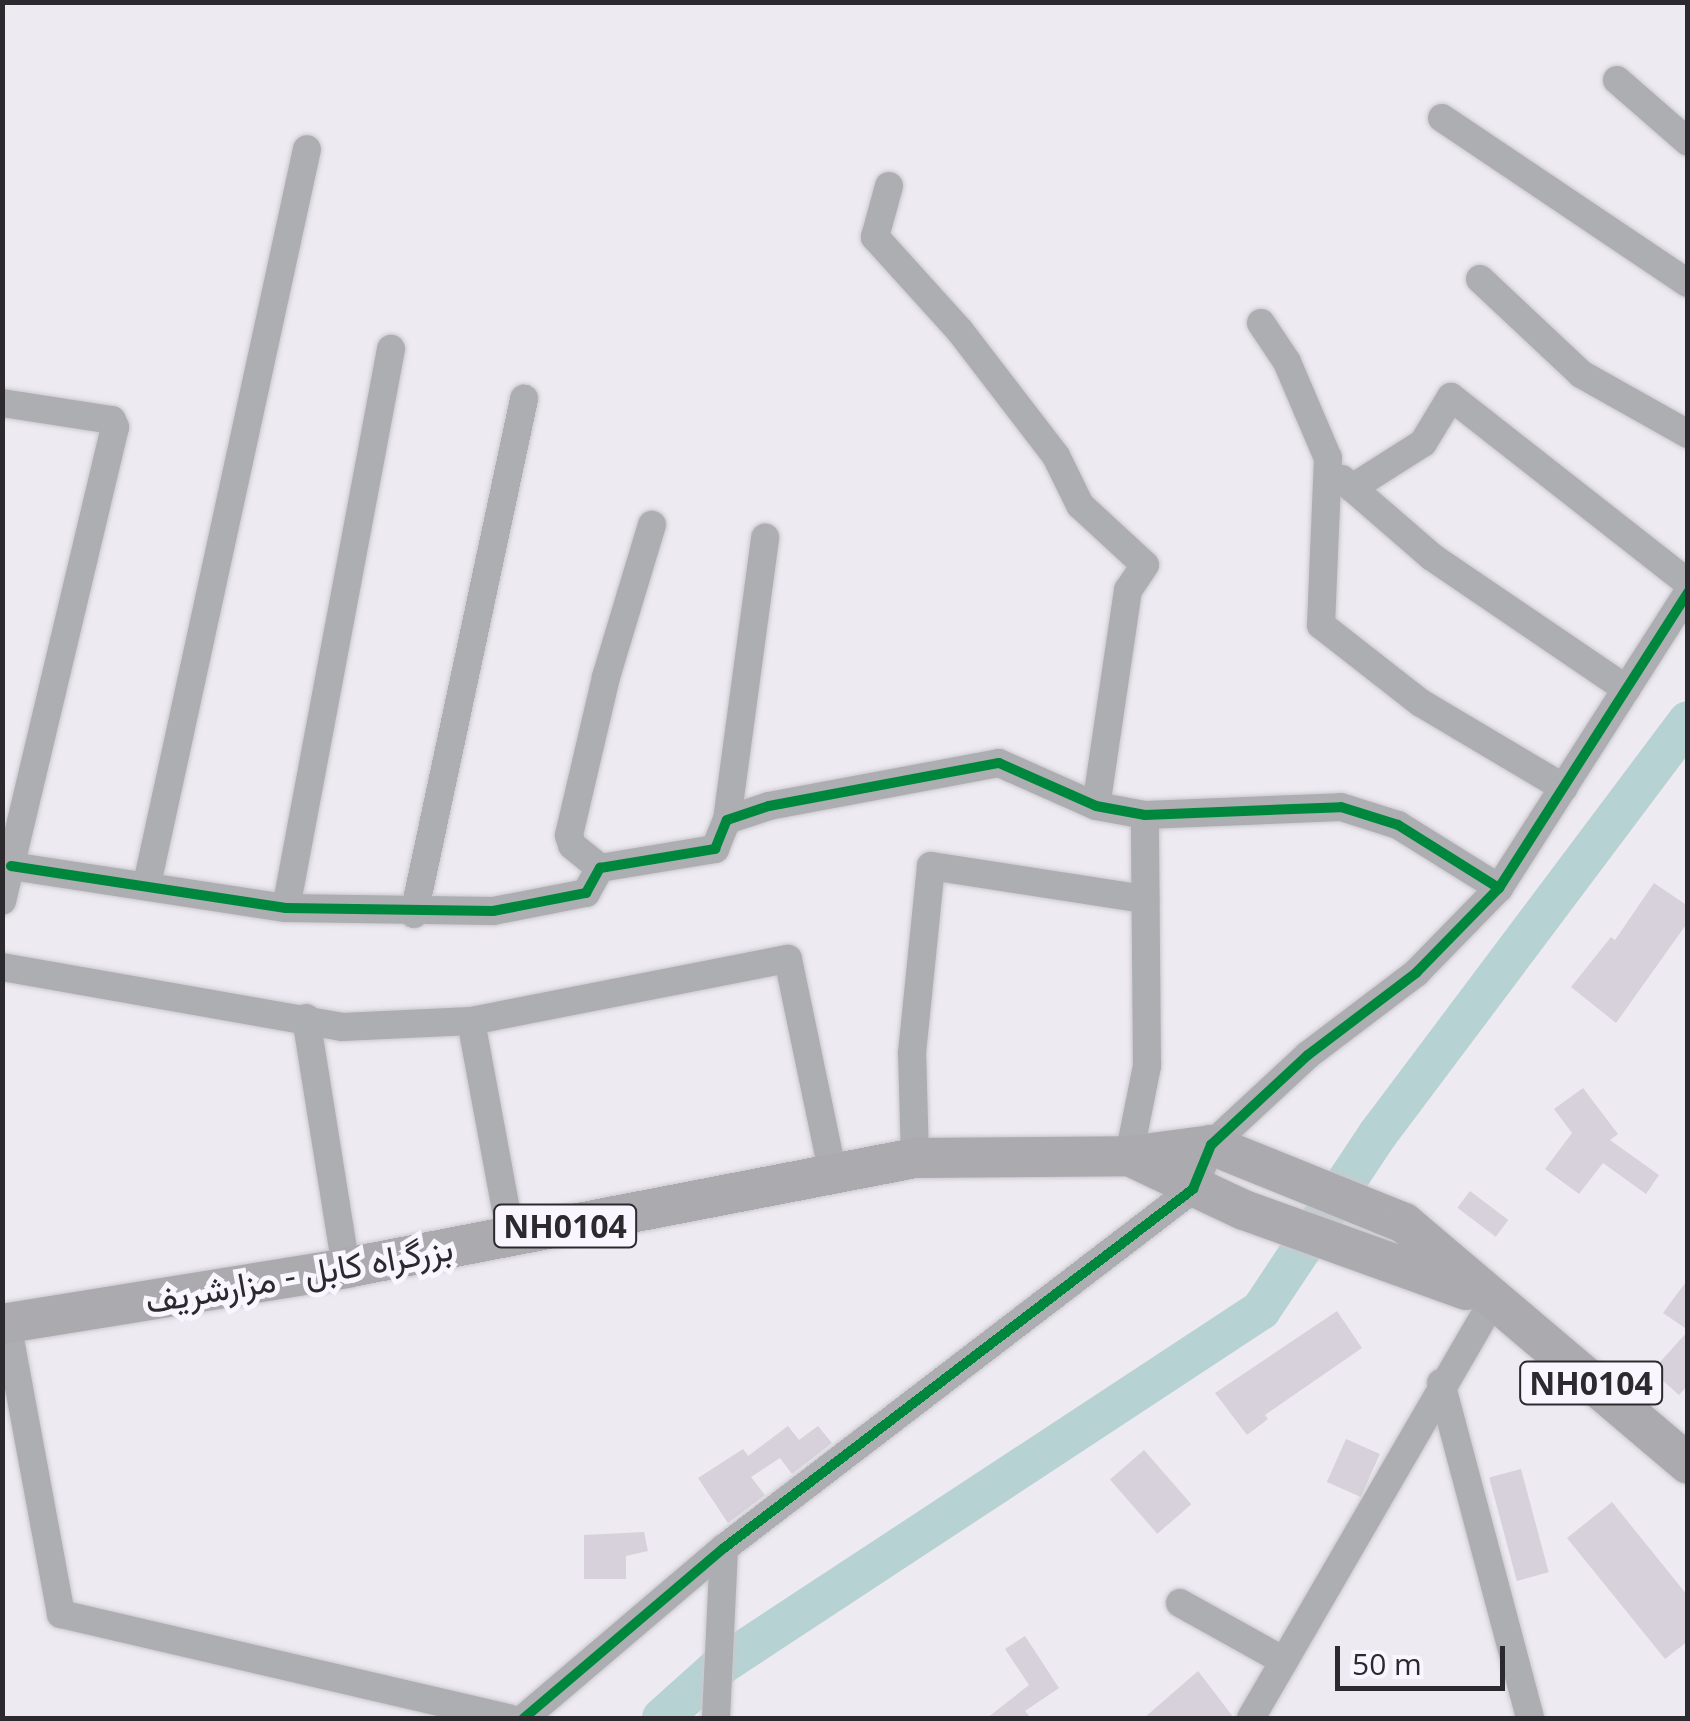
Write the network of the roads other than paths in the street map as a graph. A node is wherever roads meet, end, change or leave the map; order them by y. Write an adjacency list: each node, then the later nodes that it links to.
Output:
1 (1616, 80): 3 (street)
2 (1442, 118): 7 (street)
3 (1688, 142)
4 (307, 149): 26 (street)
5 (889, 186): 21 (street)
6 (1480, 280): 12 (street)
7 (1688, 283)
8 (1261, 323): 13 (street)
9 (391, 349): 30 (street)
10 (524, 399): 31 (street)
11 (2, 403): 24 (street)
12 (1688, 434)
13 (1328, 467): 14 (street); 20 (street)
14 (1352, 488): 17 (street); 19 (street)
15 (652, 526): 25 (street)
16 (764, 538): 23 (street)
17 (1688, 583)
18 (1688, 592): 19 (street)
19 (1626, 688): 20 (street)
20 (1564, 788): 27 (street)
21 (1096, 806): 22 (street); 23 (street)
22 (1145, 816): 27 (street); 28 (street)
23 (727, 820): 25 (street)
24 (11, 866): 26 (street); 29 (street)
25 (600, 868): 31 (street)
26 (147, 884): 30 (street)
27 (1499, 888): 35 (street)
28 (1144, 899): 36 (street); 37 (street)
29 (2, 901)
30 (286, 908): 31 (street)
31 (414, 914)
32 (2, 967): 33 (street)
33 (306, 1018): 34 (street); 42 (street)
34 (471, 1021): 38 (street); 40 (street)
35 (1227, 1150): 36 (highway, بزرگراه کابل - مزارشریف / NH0104); 39 (street); 41 (highway, بزرگراه کابل - مزارشریف / NH0104)
36 (1129, 1156): 37 (highway, بزرگراه کابل - مزارشریف / NH0104); 39 (highway, بزرگراه کابل - مزارشریف / NH0104)
37 (914, 1158): 38 (highway, بزرگراه کابل - مزارشریف / NH0104)
38 (833, 1174): 40 (highway, بزرگراه کابل - مزارشریف / NH0104)
39 (1193, 1189): 41 (highway, بزرگراه کابل - مزارشریف / NH0104); 47 (street)
40 (511, 1236): 42 (highway, بزرگراه کابل - مزارشریف / NH0104)
41 (1396, 1241): 43 (highway, بزرگراه کابل - مزارشریف / NH0104)
42 (346, 1268): 44 (highway, بزرگراه کابل - مزارشریف / NH0104)
43 (1493, 1301): 45 (street); 46 (highway, بزرگراه کابل - مزارشریف / NH0104)
44 (5, 1323): 50 (street)
45 (1441, 1384): 49 (street); 54 (street)
46 (1688, 1464)
47 (724, 1548): 51 (street); 52 (street)
48 (1180, 1603): 49 (street)
49 (1284, 1660): 53 (street)
50 (509, 1718)
51 (524, 1718)
52 (716, 1718)
53 (1250, 1718)
54 (1530, 1718)

